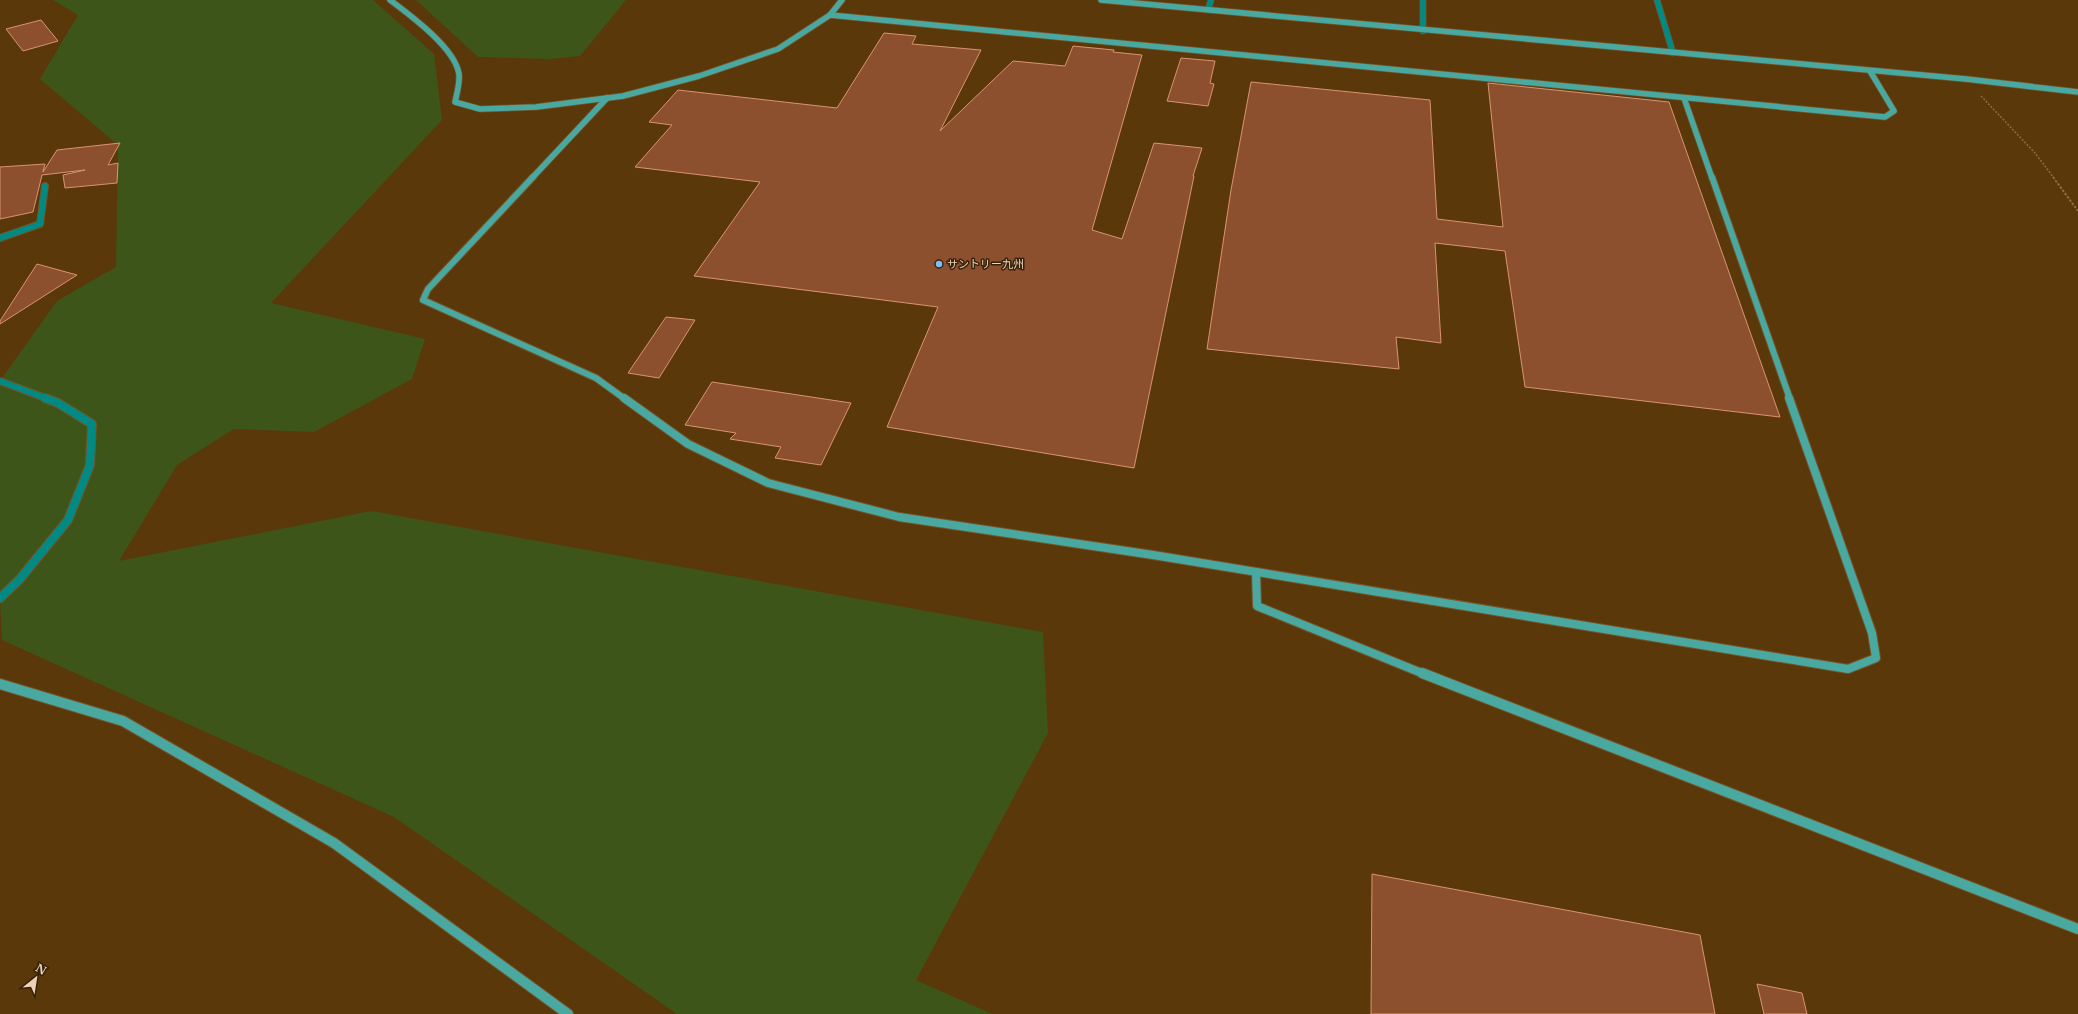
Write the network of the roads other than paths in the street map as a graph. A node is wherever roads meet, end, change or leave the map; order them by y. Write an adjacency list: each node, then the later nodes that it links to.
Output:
1 (390, 0): 13 (street)
2 (842, 0): 8 (street)
3 (1101, 0): 7 (street)
4 (1211, 0): 7 (street)
5 (1423, 0): 9 (street)
6 (1657, 0): 10 (street)
7 (1208, 10): 9 (street)
8 (830, 15): 13 (street); 14 (street)
9 (1423, 31): 10 (street)
10 (1673, 53): 11 (street)
11 (1870, 72): 12 (street); 14 (street)
12 (2078, 92)
13 (607, 98): 18 (street)
14 (1684, 98): 18 (street)
15 (45, 186): 16 (street)
16 (0, 238)
17 (0, 381): 19 (street)
18 (1256, 572): 21 (street)
19 (0, 598)
20 (0, 684): 22 (street)
21 (2078, 929)
22 (568, 1014)

